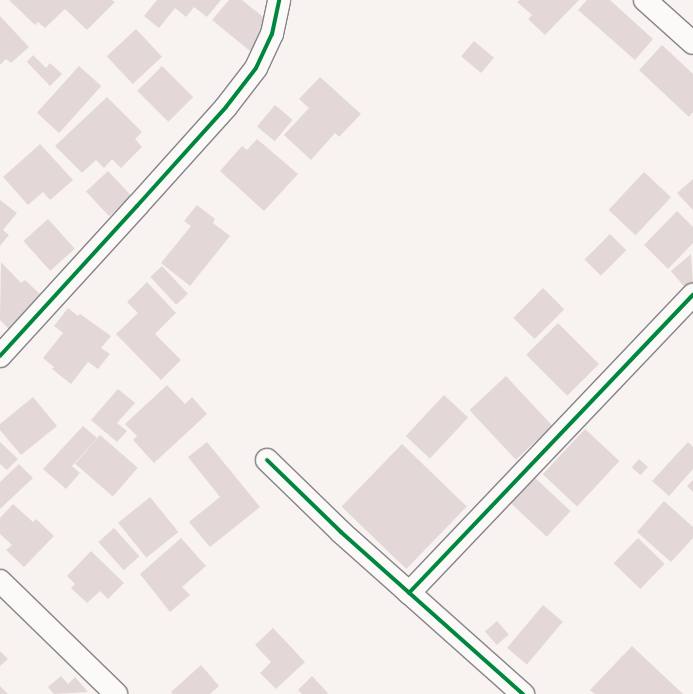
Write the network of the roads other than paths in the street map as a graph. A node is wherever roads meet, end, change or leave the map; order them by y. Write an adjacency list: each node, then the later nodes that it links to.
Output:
1 (279, 0): 5 (street)
2 (645, 0): 3 (street)
3 (693, 43)
4 (693, 295): 8 (street)
5 (0, 356)
6 (267, 460): 8 (street)
7 (0, 581): 9 (street)
8 (409, 593): 10 (street)
9 (116, 694)
10 (523, 694)

